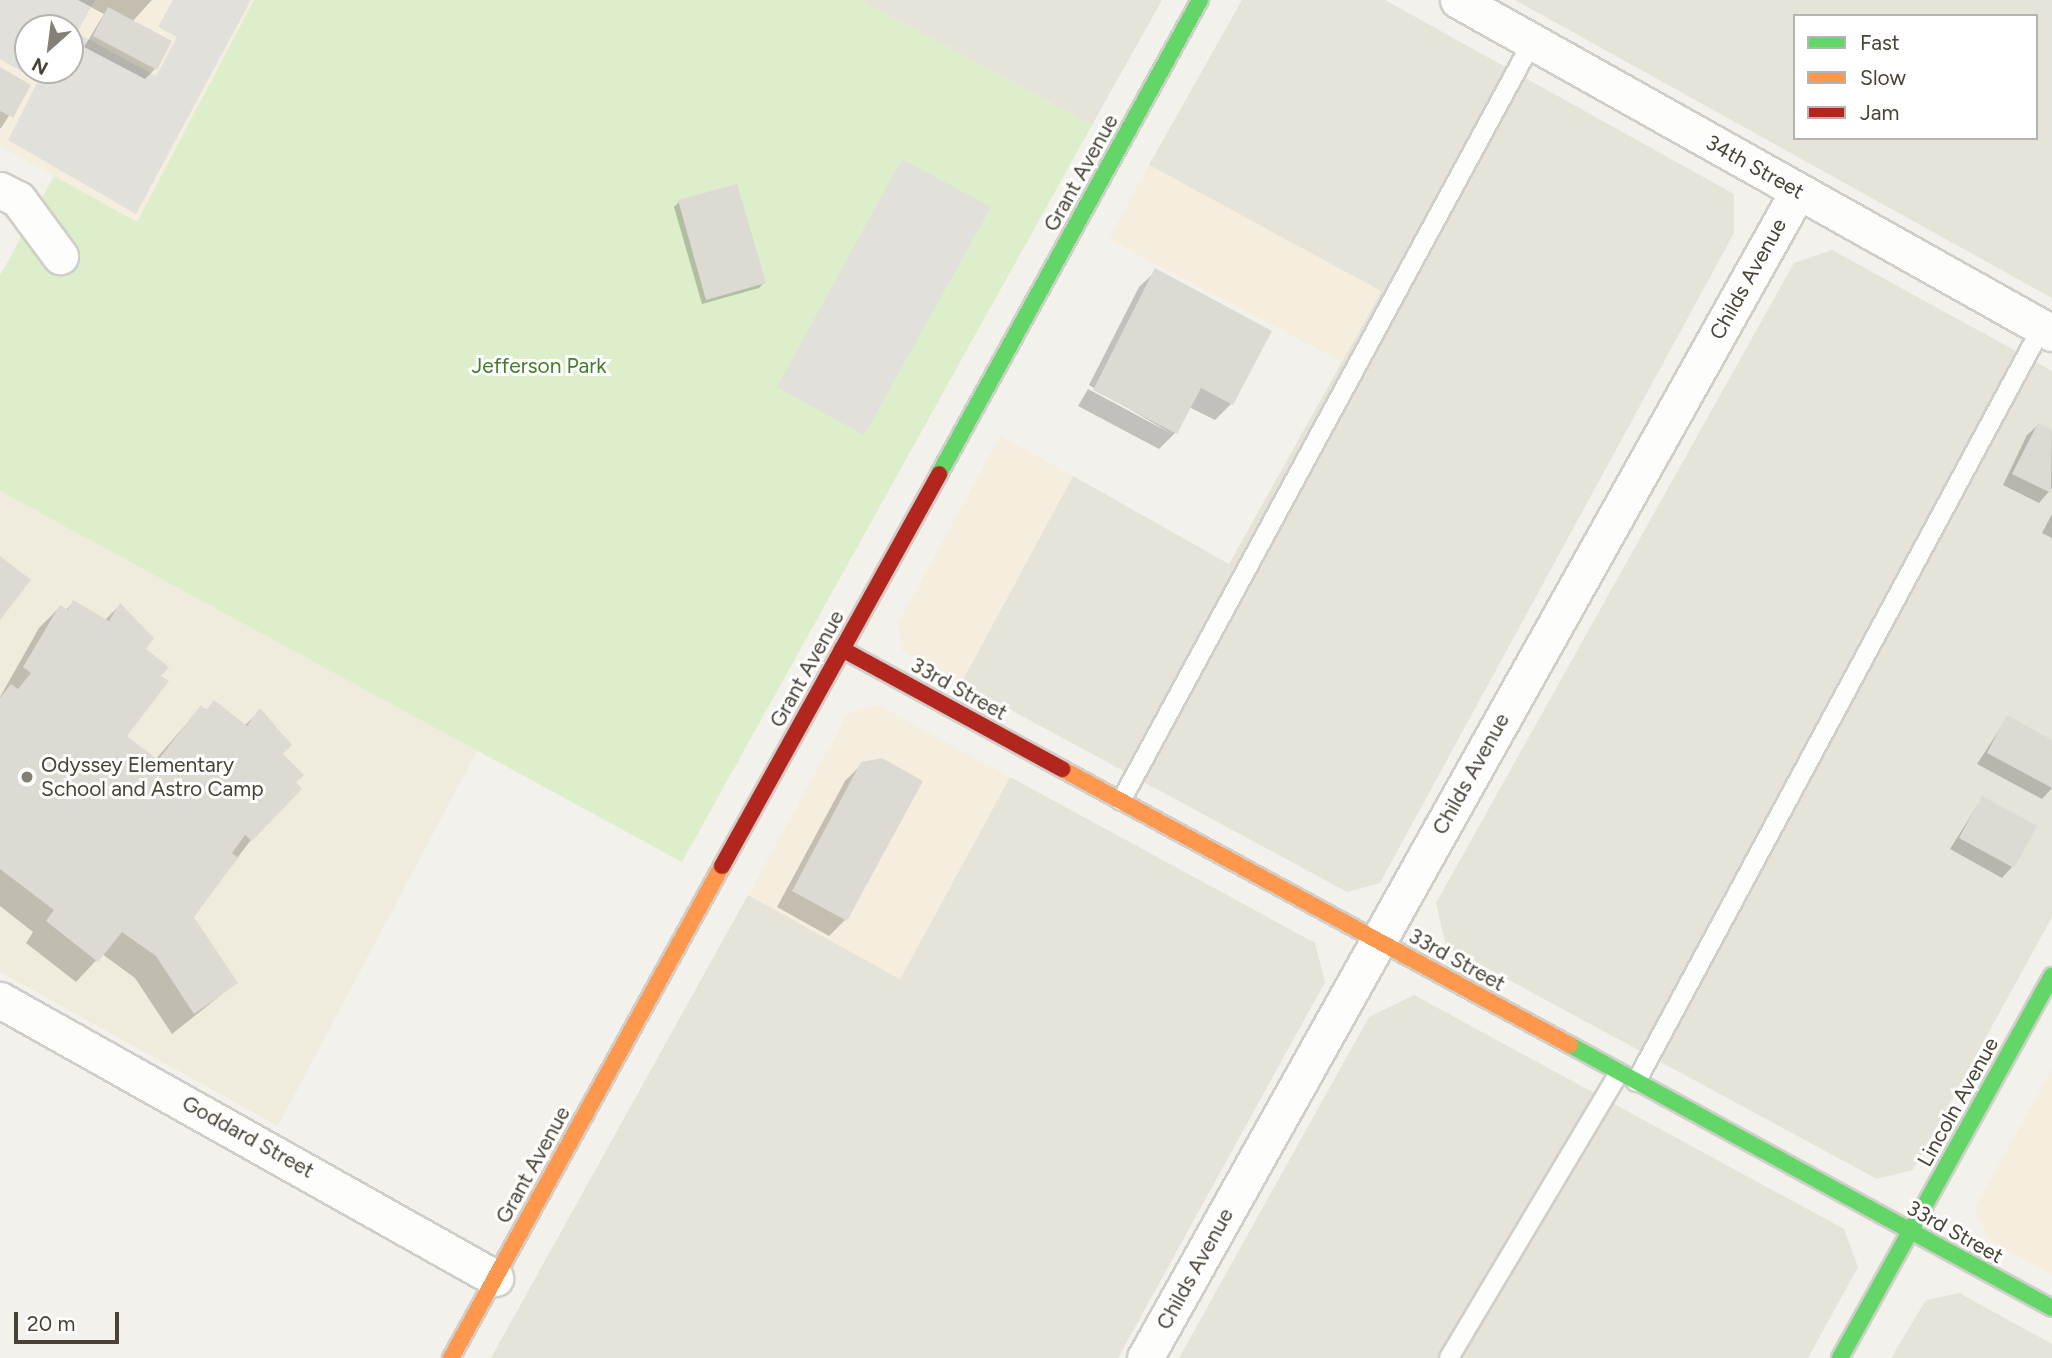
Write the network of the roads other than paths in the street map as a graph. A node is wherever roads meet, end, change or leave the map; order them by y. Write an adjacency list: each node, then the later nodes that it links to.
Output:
1 (1200, 0): 8 (street, Grant Avenue)
2 (1458, 0): 3 (street, 34th Street)
3 (1532, 42): 5 (street, 34th Street); 9 (lane)
4 (0, 190): 6 (street)
5 (1798, 191): 7 (street, 34th Street); 10 (street, Childs Avenue)
6 (60, 256)
7 (2047, 330): 14 (lane)
8 (842, 649): 9 (street, 33rd Street); 16 (street, Grant Avenue)
9 (1121, 801): 10 (street, 33rd Street)
10 (1377, 941): 13 (street, 33rd Street); 19 (street, Childs Avenue)
11 (2052, 976): 15 (street, Lincoln Avenue)
12 (0, 1000): 16 (street, Goddard Street)
13 (1619, 1073): 14 (street, 33rd Street); 20 (lane)
14 (1636, 1082): 15 (street, 33rd Street)
15 (1910, 1231): 17 (street, 33rd Street); 21 (street, Lincoln Avenue)
16 (495, 1278): 18 (street, Grant Avenue)
17 (2052, 1308)
18 (450, 1358)
19 (1145, 1358)
20 (1449, 1358)
21 (1840, 1358)

